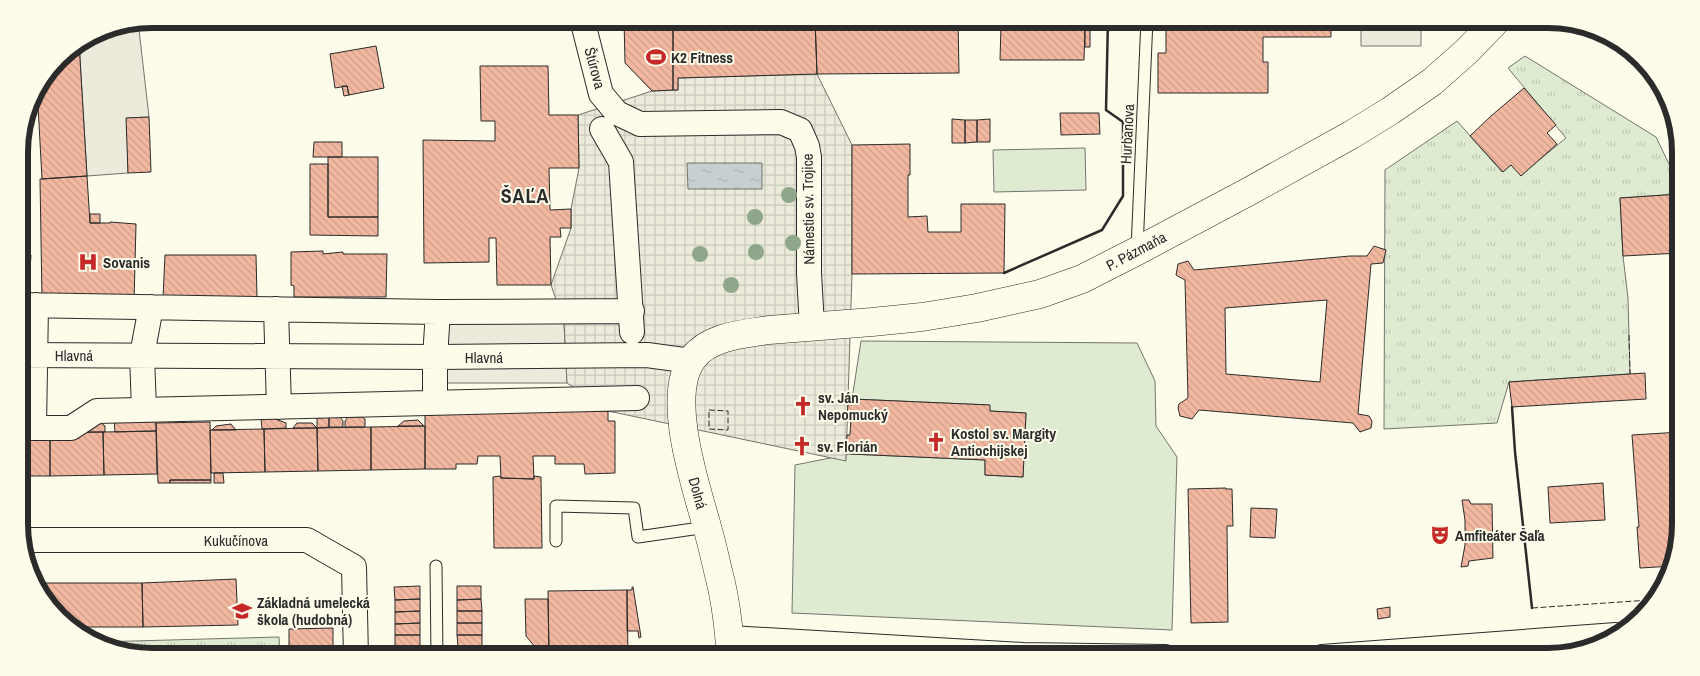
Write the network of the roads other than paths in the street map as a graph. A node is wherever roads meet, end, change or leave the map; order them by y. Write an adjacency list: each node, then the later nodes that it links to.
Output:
1 (584, 28): 4 (street, Štúrova)
2 (1147, 28): 5 (lane, Hurbanova)
3 (1489, 28): 5 (main road, P. Pázmaňa)
4 (609, 121): 10 (street, Námestie sv. Trojice); 11 (street)
5 (1137, 252): 10 (main road, P. Pázmaňa)
6 (28, 305): 7 (street); 12 (street, Hlavná)
7 (151, 307): 8 (street); 13 (street)
8 (276, 310): 9 (street); 14 (street)
9 (438, 312): 11 (street); 15 (street)
10 (812, 327): 16 (main road, P. Pázmaňa)
11 (633, 333): 15 (street, Hlavná); 16 (street, Hlavná)
12 (28, 354): 13 (street, Hlavná)
13 (142, 355): 14 (street, Hlavná); 20 (street)
14 (277, 356): 15 (street, Hlavná); 19 (street)
15 (435, 357): 18 (street)
16 (691, 361): 22 (main road, Dolná)
17 (637, 398): 18 (street)
18 (435, 403): 19 (street)
19 (278, 407): 20 (street)
20 (144, 410): 21 (street)
21 (28, 428)
22 (707, 527): 24 (lane); 29 (main road, Dolná)
23 (29, 540): 27 (street, Kukučínova)
24 (556, 541)
25 (436, 566): 28 (lane)
26 (1600, 637): 30 (street)
27 (356, 648)
28 (437, 648)
29 (730, 648)
30 (1449, 648)

